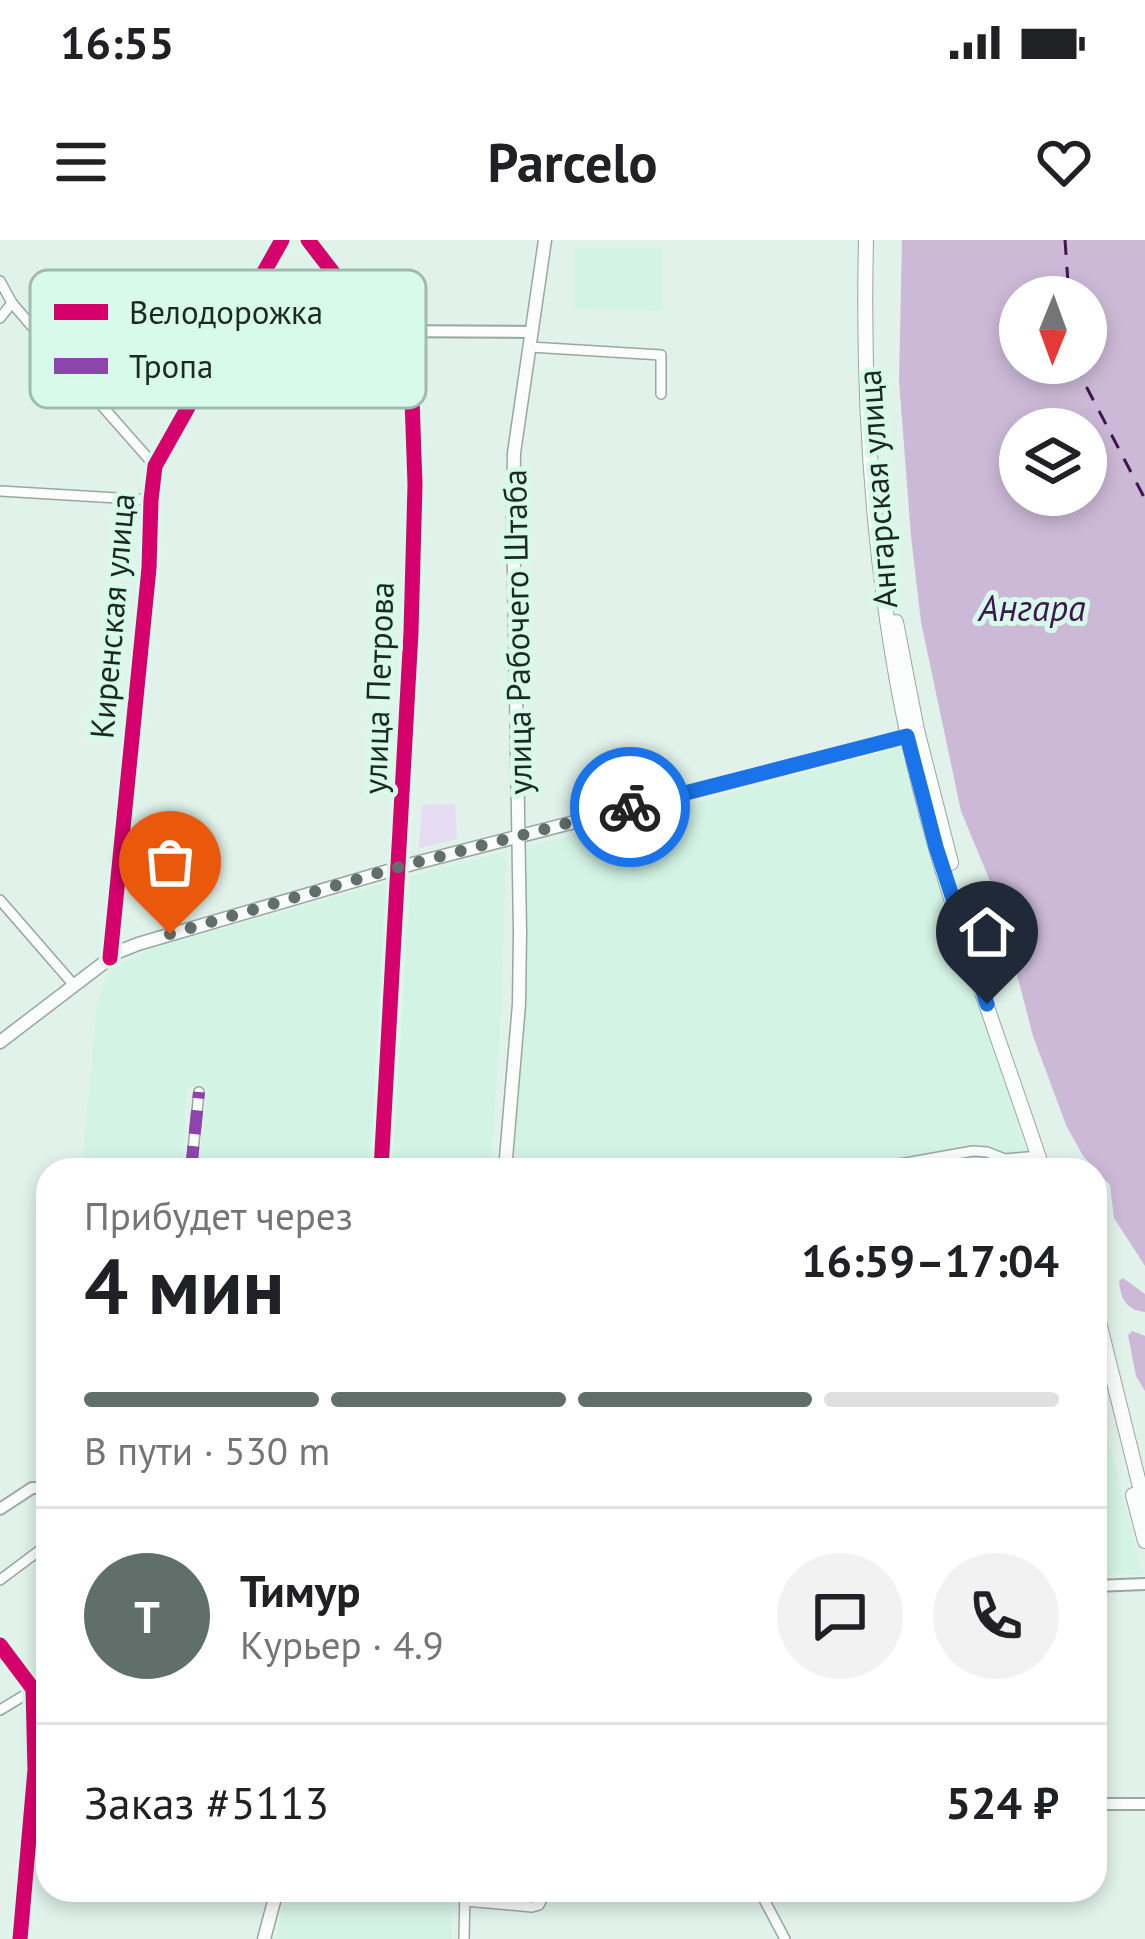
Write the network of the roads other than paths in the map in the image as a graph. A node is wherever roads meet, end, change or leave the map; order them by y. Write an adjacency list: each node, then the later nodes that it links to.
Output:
1 (282, 240): 5 (street, Киренская улица)
2 (308, 240): 6 (street, улица Петрова)
3 (545, 240): 12 (main road, улица Рабочего Штаба)
4 (871, 240): 20 (main road, Ангарская улица)
5 (265, 270)
6 (331, 270)
7 (0, 281): 8 (street)
8 (12, 303): 9 (street); 10 (street)
9 (0, 318)
10 (30, 324)
11 (426, 334): 12 (street)
12 (531, 340): 13 (street); 21 (main road, улица Рабочего Штаба)
13 (661, 394)
14 (104, 408): 17 (street)
15 (188, 408): 17 (street, Киренская улица)
16 (413, 408): 22 (street, улица Петрова)
17 (155, 466): 19 (street, Киренская улица)
18 (0, 491): 19 (street)
19 (151, 500): 24 (street, Киренская улица)
20 (912, 733): 21 (main road); 33 (main road, Ангарская улица)
21 (520, 837): 22 (main road); 30 (main road, улица Рабочего Штаба)
22 (399, 867): 24 (main road); 29 (street, улица Петрова)
23 (0, 900): 25 (street)
24 (110, 958): 25 (main road)
25 (73, 984): 26 (main road)
26 (0, 1042)
27 (199, 1092): 28 (street)
28 (192, 1158)
29 (382, 1158)
30 (506, 1158)
31 (934, 1158): 32 (street)
32 (1002, 1158)
33 (1042, 1158)
34 (1107, 1354): 37 (main road)
35 (1107, 1392): 39 (main road)
36 (36, 1489): 38 (street)
37 (1145, 1507)
38 (0, 1509)
39 (1145, 1541)
40 (36, 1553): 41 (street)
41 (0, 1580)
42 (1145, 1584): 43 (street)
43 (1107, 1586)
44 (0, 1645): 46 (street)
45 (36, 1688): 46 (street)
46 (33, 1689): 47 (street); 55 (street)
47 (0, 1710)
48 (1107, 1804): 49 (street)
49 (1145, 1804)
50 (274, 1902): 56 (main road)
51 (465, 1902): 57 (street)
52 (504, 1902): 53 (street)
53 (541, 1902)
54 (765, 1902): 58 (street)
55 (20, 1939)
56 (264, 1939)
57 (464, 1939)
58 (785, 1939)

